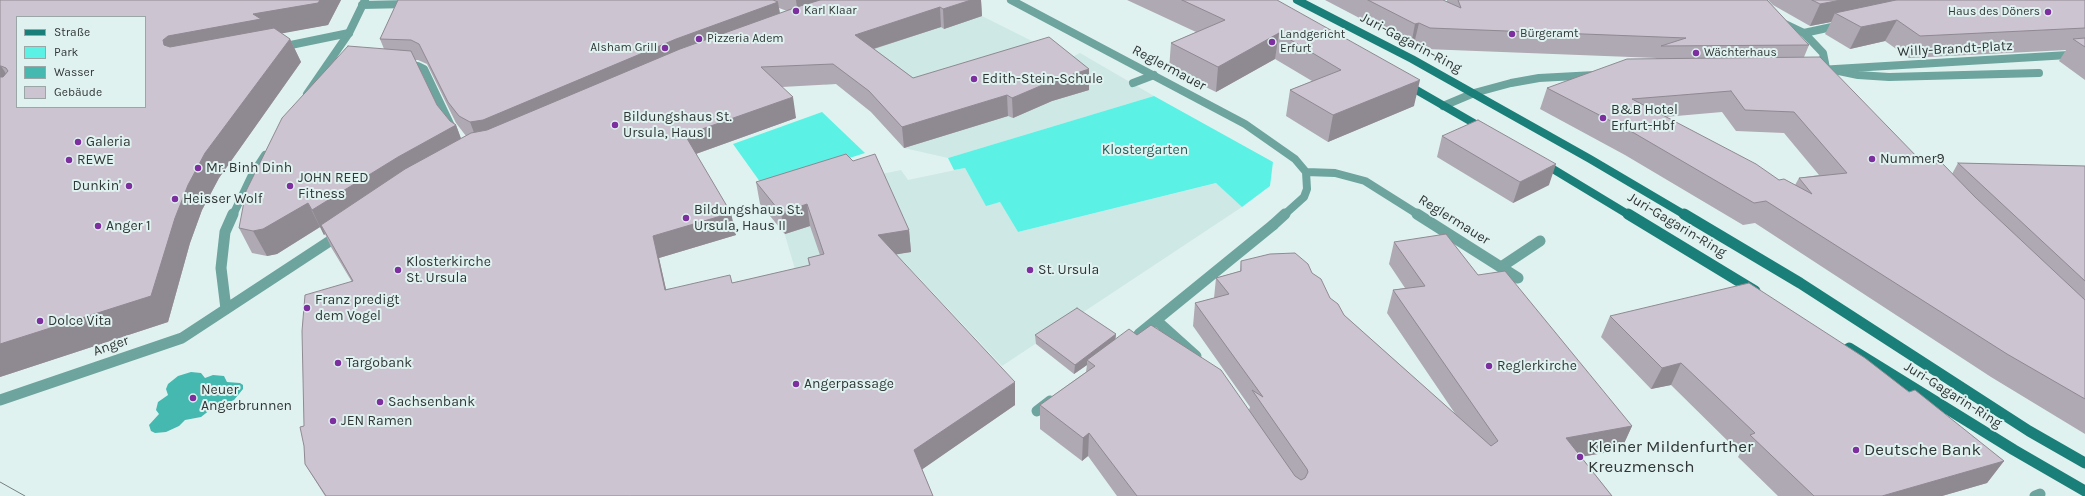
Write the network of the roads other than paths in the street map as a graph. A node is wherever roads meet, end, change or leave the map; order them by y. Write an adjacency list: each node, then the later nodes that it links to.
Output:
1 (1011, 0): 16 (street, Reglermauer)
2 (1296, 0): 20 (street, Juri-Gagarin-Ring)
3 (364, 3): 4 (street); 8 (street)
4 (418, 4)
5 (1776, 16): 7 (street)
6 (1846, 24): 7 (street)
7 (1804, 32): 12 (street)
8 (349, 33): 9 (street); 21 (street)
9 (273, 49)
10 (2085, 54): 12 (street, Willy-Brandt-Platz)
11 (394, 65): 24 (street)
12 (1826, 68): 13 (street, Willy-Brandt-Platz); 14 (street); 19 (street)
13 (1810, 72)
14 (2039, 73)
15 (1607, 74): 20 (street)
16 (1154, 75): 18 (street); 27 (street, Reglermauer)
17 (1397, 79): 22 (street)
18 (1134, 83)
19 (1838, 85)
20 (1474, 93): 22 (street); 41 (street, Juri-Gagarin-Ring)
21 (300, 104)
22 (1443, 106): 23 (street)
23 (1490, 132)
24 (459, 136)
25 (270, 149): 33 (street)
26 (1537, 160): 32 (street, Juri-Gagarin-Ring)
27 (1306, 172): 30 (street, Reglermauer); 34 (street)
28 (350, 227): 33 (street, Anger)
29 (1540, 241): 30 (street)
30 (1501, 267): 31 (street, Reglermauer)
31 (1518, 278)
32 (1762, 295)
33 (226, 308): 39 (street, Anger)
34 (1156, 321): 35 (street); 37 (street)
35 (1131, 340)
36 (1841, 343): 42 (street, Juri-Gagarin-Ring)
37 (1205, 364)
38 (1062, 392): 40 (street)
39 (0, 400)
40 (1037, 411)
41 (2085, 463)
42 (2085, 491)

